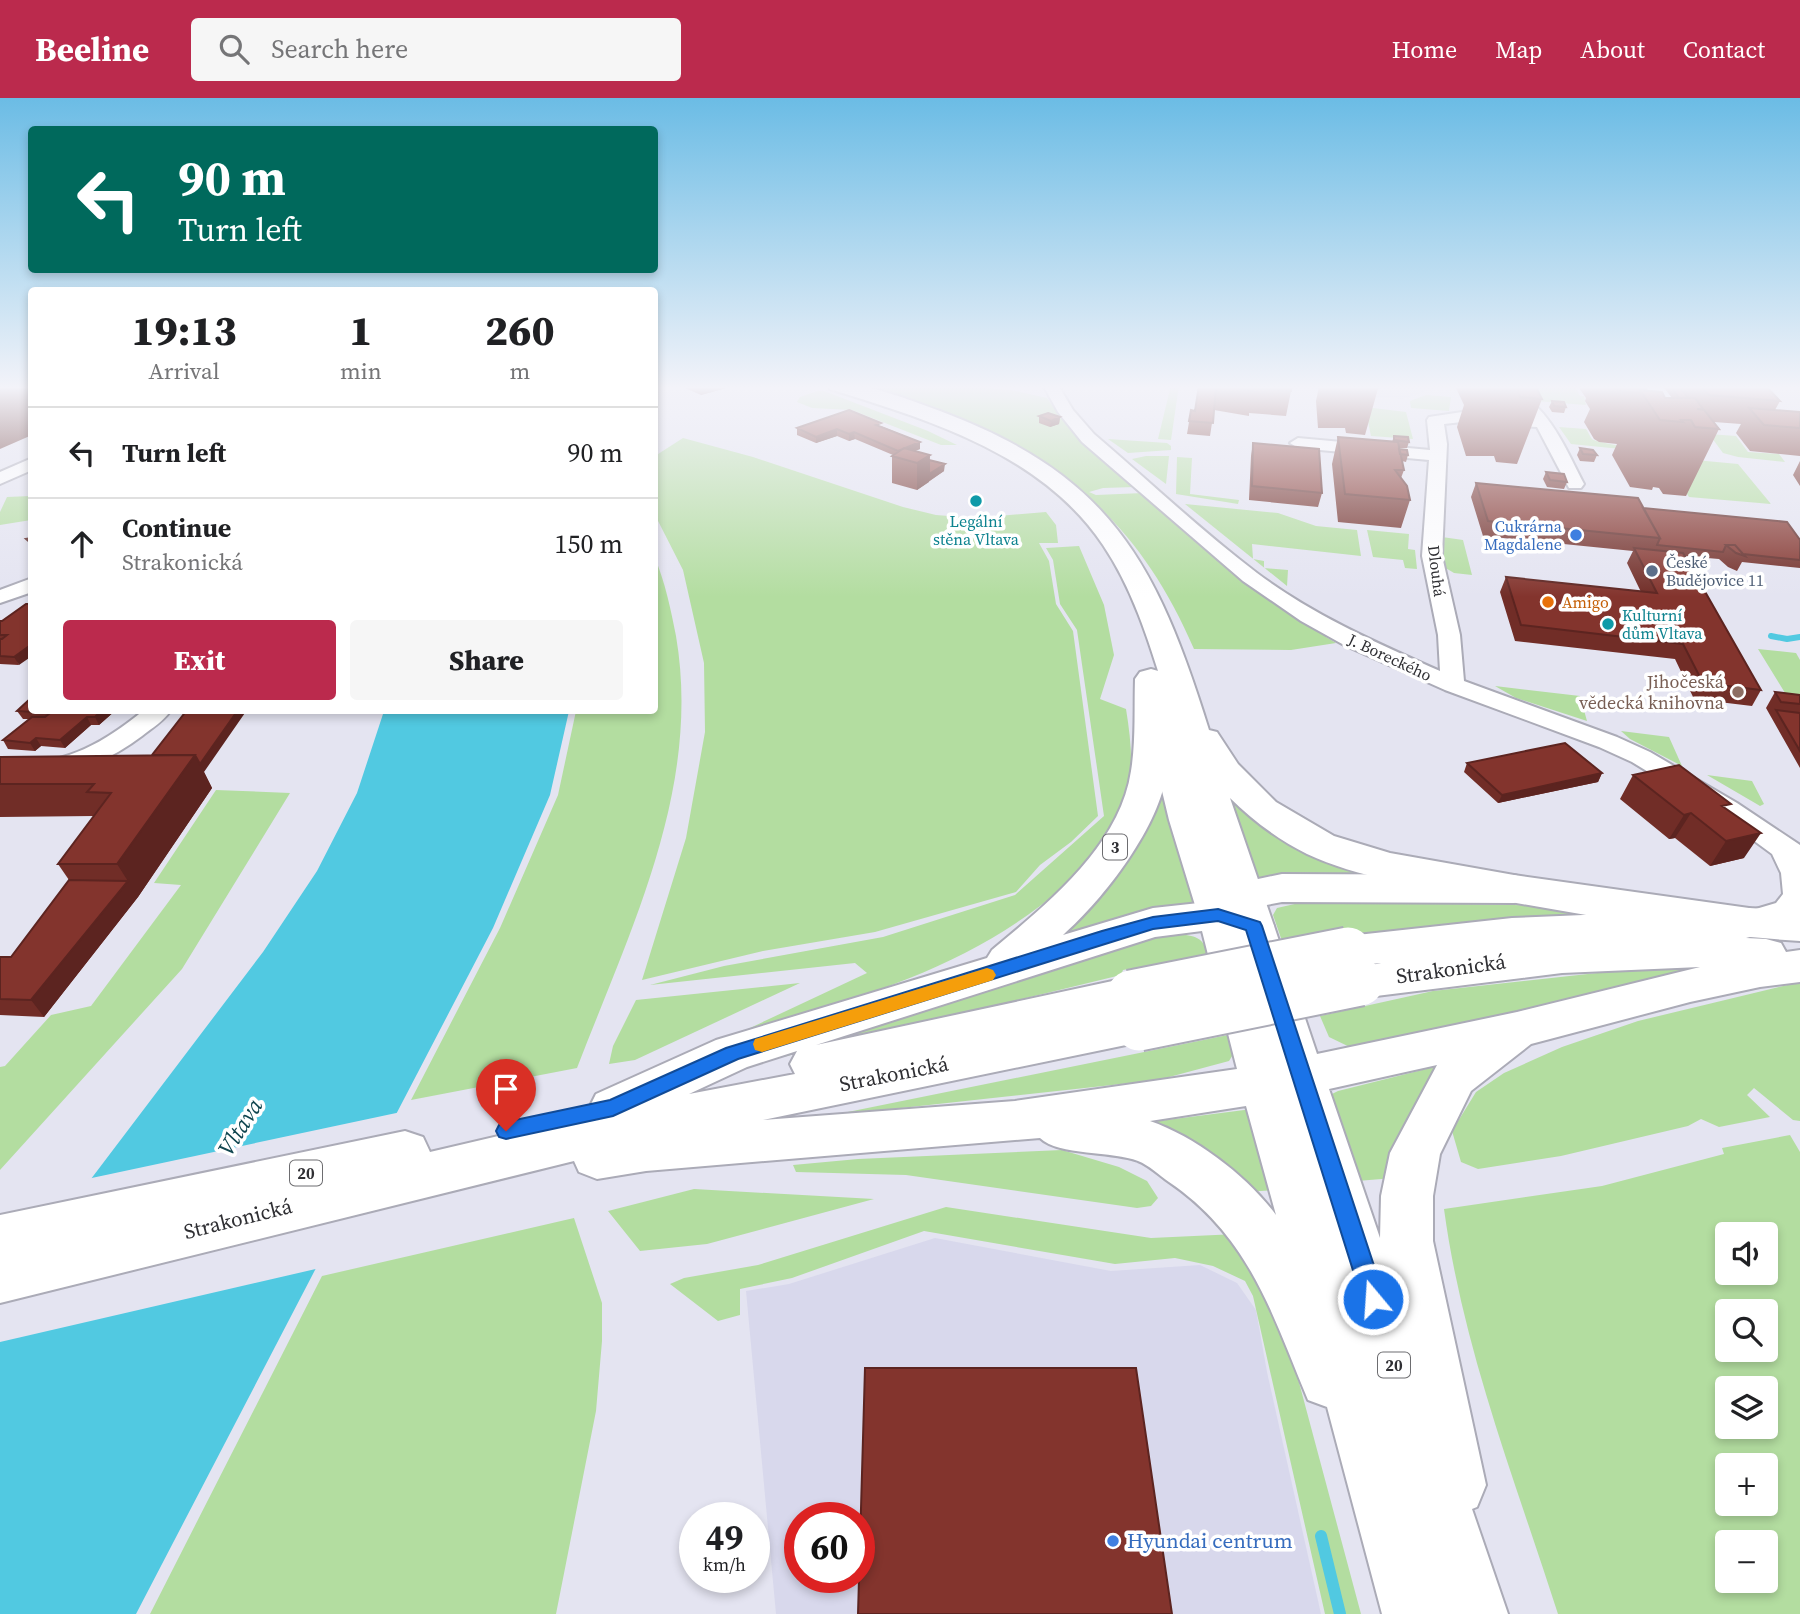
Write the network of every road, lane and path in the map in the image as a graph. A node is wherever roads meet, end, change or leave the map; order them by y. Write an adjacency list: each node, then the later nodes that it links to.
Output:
1 (992, 456): 11 (main road)
2 (1018, 456): 13 (main road)
3 (1110, 456): 12 (street, J. Boreckého)
4 (1438, 456): 12 (street, Dlouhá)
5 (1561, 456): 8 (street)
6 (28, 465): 7 (street)
7 (0, 479)
8 (1575, 484)
9 (28, 586): 10 (street)
10 (0, 597)
11 (1151, 679): 18 (main road); 24 (main road, 3)
12 (1453, 685): 16 (street, J. Boreckého)
13 (1185, 704): 17 (main road); 18 (main road)
14 (154, 714): 15 (street)
15 (0, 772)
16 (1792, 853): 19 (street, J. Boreckého)
17 (1514, 889): 18 (main road); 19 (main road)
18 (1238, 912): 24 (main road); 26 (main road, 20)
19 (1749, 922): 20 (main road, Strakonická); 23 (main road, Strakonická)
20 (1800, 926)
21 (1800, 957): 23 (main road, Strakonická)
22 (1800, 966): 25 (main road)
23 (1354, 967): 27 (main road, Strakonická, bridge)
24 (993, 973): 27 (main road, 20)
25 (1517, 1030): 26 (main road); 34 (main road)
26 (1283, 1080): 28 (main road); 31 (main road, 20); 33 (main road, 20)
27 (637, 1115): 28 (main road, 20); 29 (main road, Strakonická / 20); 30 (main road, Strakonická / 20)
28 (1015, 1121): 31 (main road)
29 (0, 1239)
30 (0, 1277)
31 (1387, 1505): 32 (main road, 20)
32 (1416, 1614)
33 (1474, 1614)
34 (1481, 1614)

